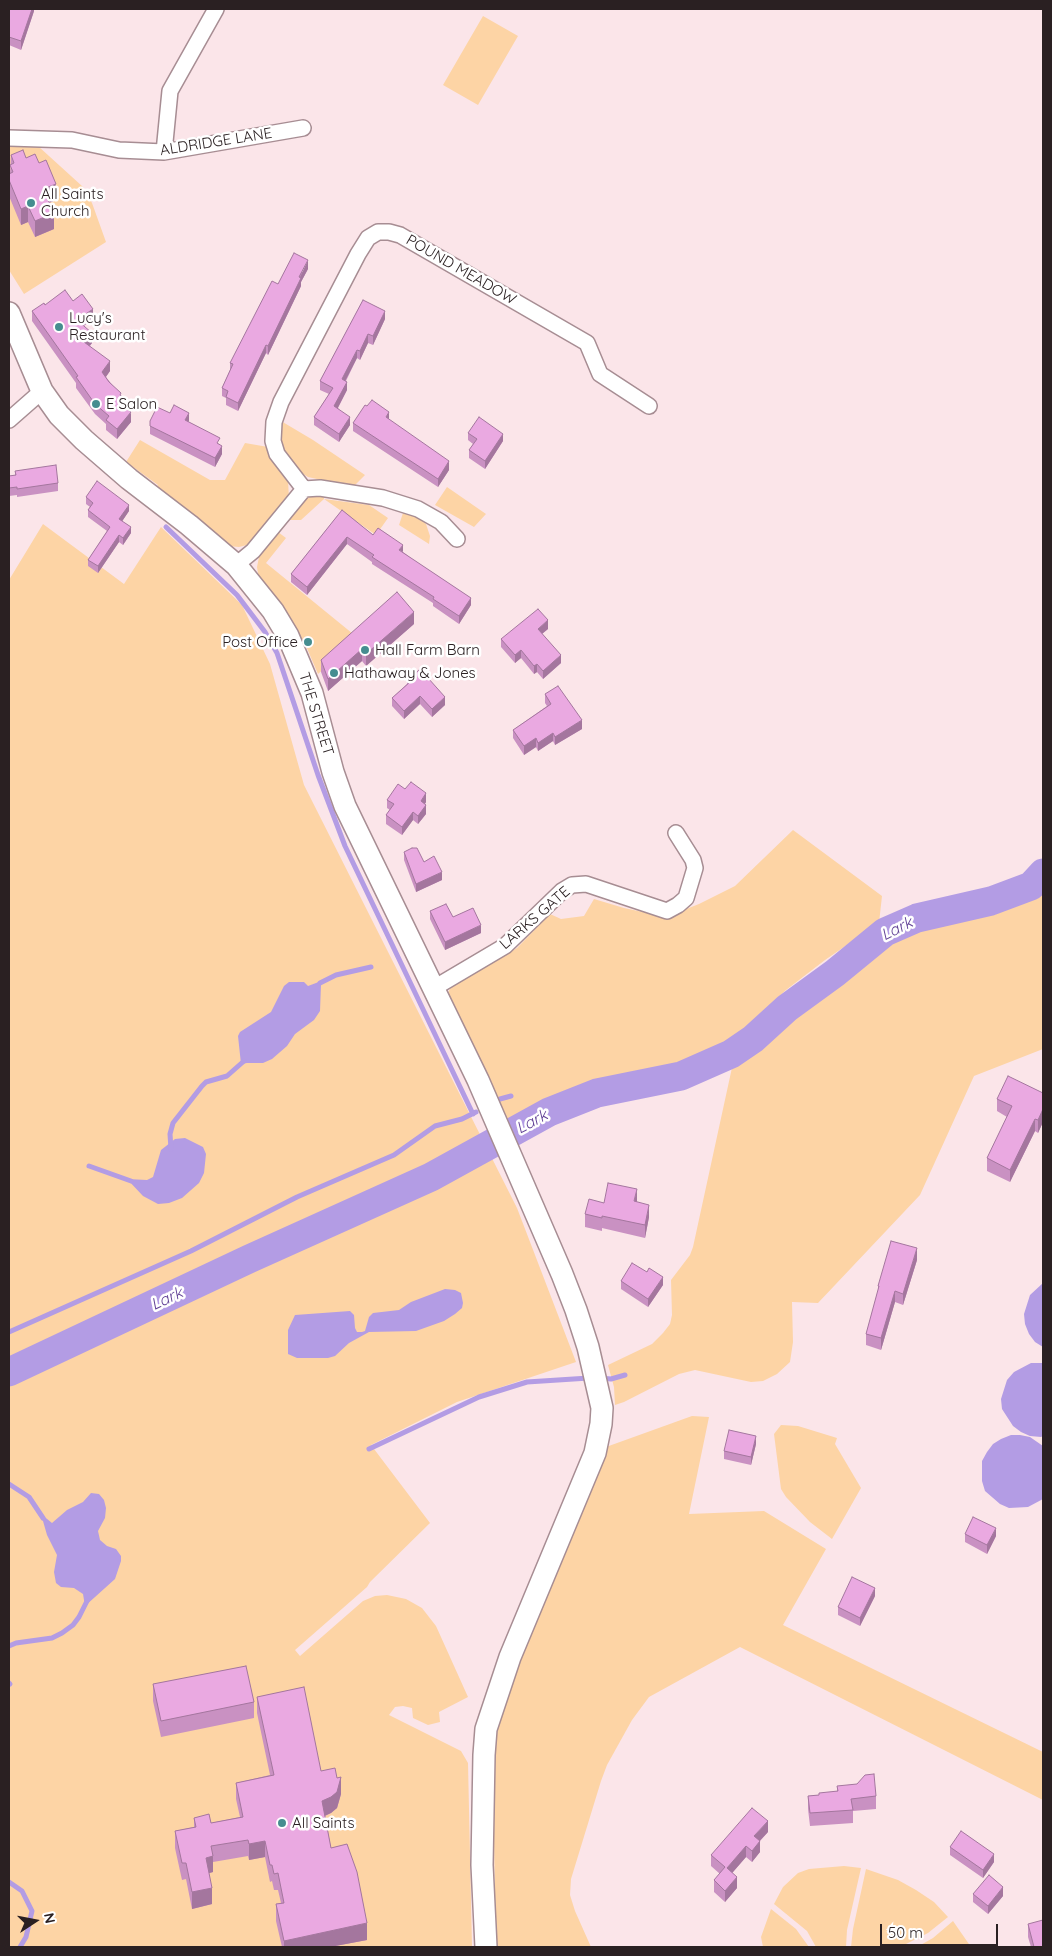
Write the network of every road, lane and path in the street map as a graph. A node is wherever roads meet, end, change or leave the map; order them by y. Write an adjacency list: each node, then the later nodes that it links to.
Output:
1 (216, 9): 4 (street)
2 (303, 128): 4 (street, ALDRIDGE LANE)
3 (9, 138): 4 (street, ALDRIDGE LANE)
4 (164, 152)
5 (9, 313): 6 (main road, THE STREET)
6 (42, 391): 8 (street); 11 (main road, THE STREET)
7 (649, 406): 9 (street, POUND MEADOW)
8 (9, 420)
9 (304, 489): 10 (street); 11 (street)
10 (457, 538)
11 (236, 565): 13 (main road, THE STREET)
12 (676, 833): 13 (street, LARKS GATE)
13 (434, 988): 14 (main road, THE STREET)
14 (486, 1947)

